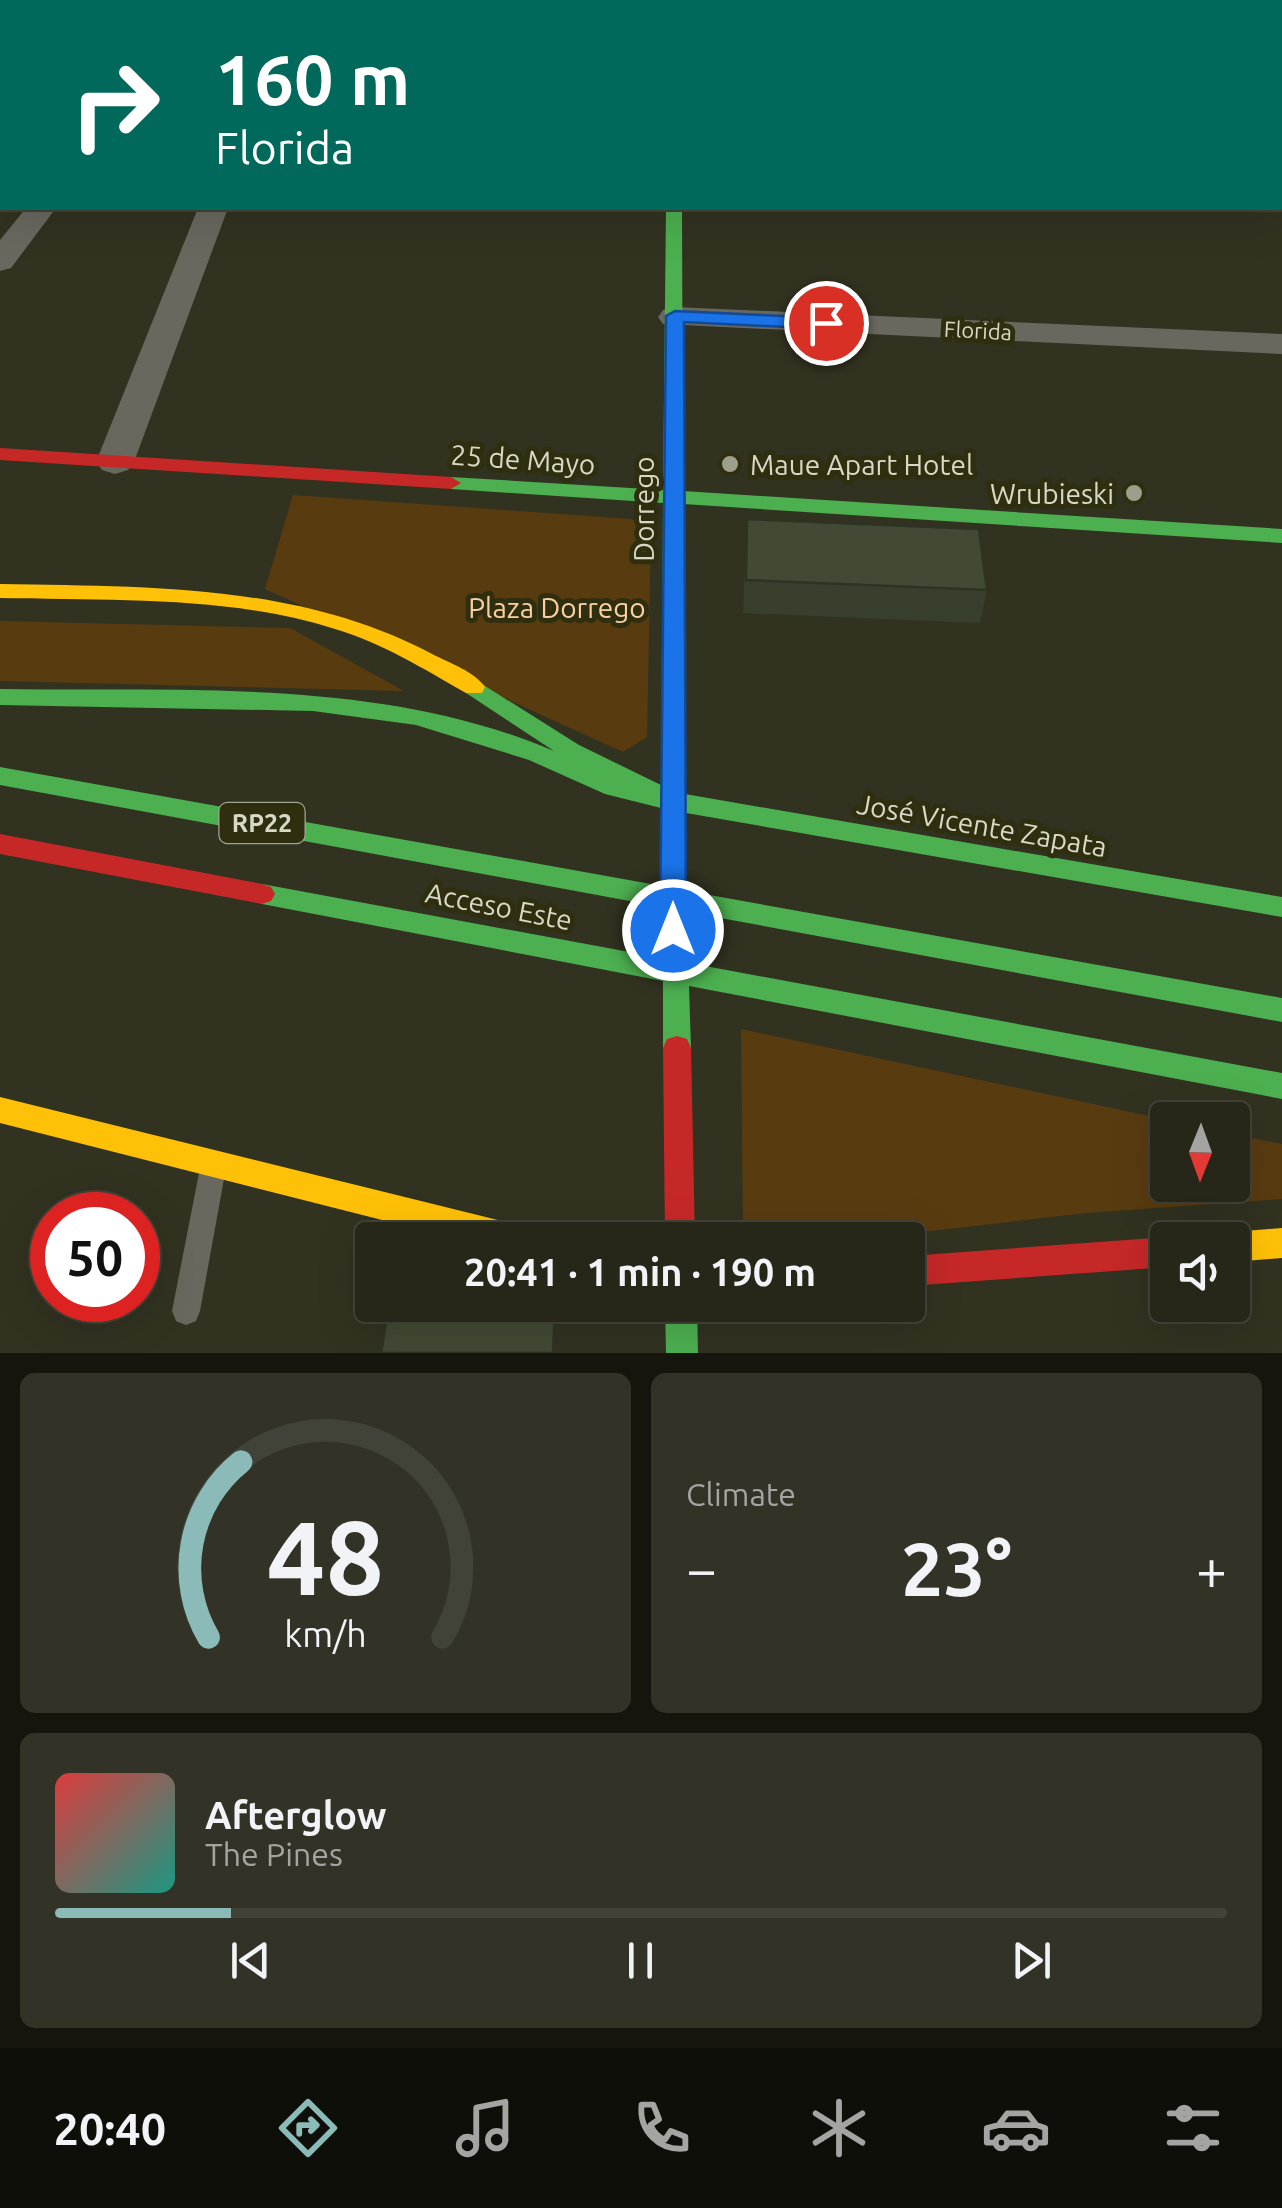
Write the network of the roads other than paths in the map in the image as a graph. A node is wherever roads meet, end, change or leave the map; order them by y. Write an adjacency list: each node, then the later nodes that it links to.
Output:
1 (40, 210): 4 (street)
2 (212, 210): 8 (street)
3 (674, 210): 5 (main road, Dorrego)
4 (0, 261)
5 (675, 316): 6 (street, Florida); 9 (main road, Dorrego)
6 (1282, 344)
7 (0, 454): 8 (main road, 25 de Mayo)
8 (116, 462): 9 (main road, 25 de Mayo)
9 (674, 499): 10 (main road, 25 de Mayo); 14 (main road, Dorrego)
10 (1282, 536)
11 (0, 591): 14 (main road)
12 (0, 697): 14 (main road)
13 (0, 776): 17 (main road, Acceso Este / RP22)
14 (672, 802): 16 (main road, José Vicente Zapata); 22 (main road, Dorrego)
15 (0, 844): 18 (main road, Acceso Este / RP22)
16 (1282, 907)
17 (1282, 1010)
18 (1282, 1086)
19 (0, 1110): 20 (main road)
20 (214, 1161): 21 (main road); 27 (lane)
21 (449, 1222)
22 (680, 1222)
23 (1282, 1243): 24 (main road)
24 (1250, 1246)
25 (1150, 1253): 26 (main road)
26 (925, 1270)
27 (186, 1311)
28 (681, 1322): 29 (main road)
29 (682, 1353)

